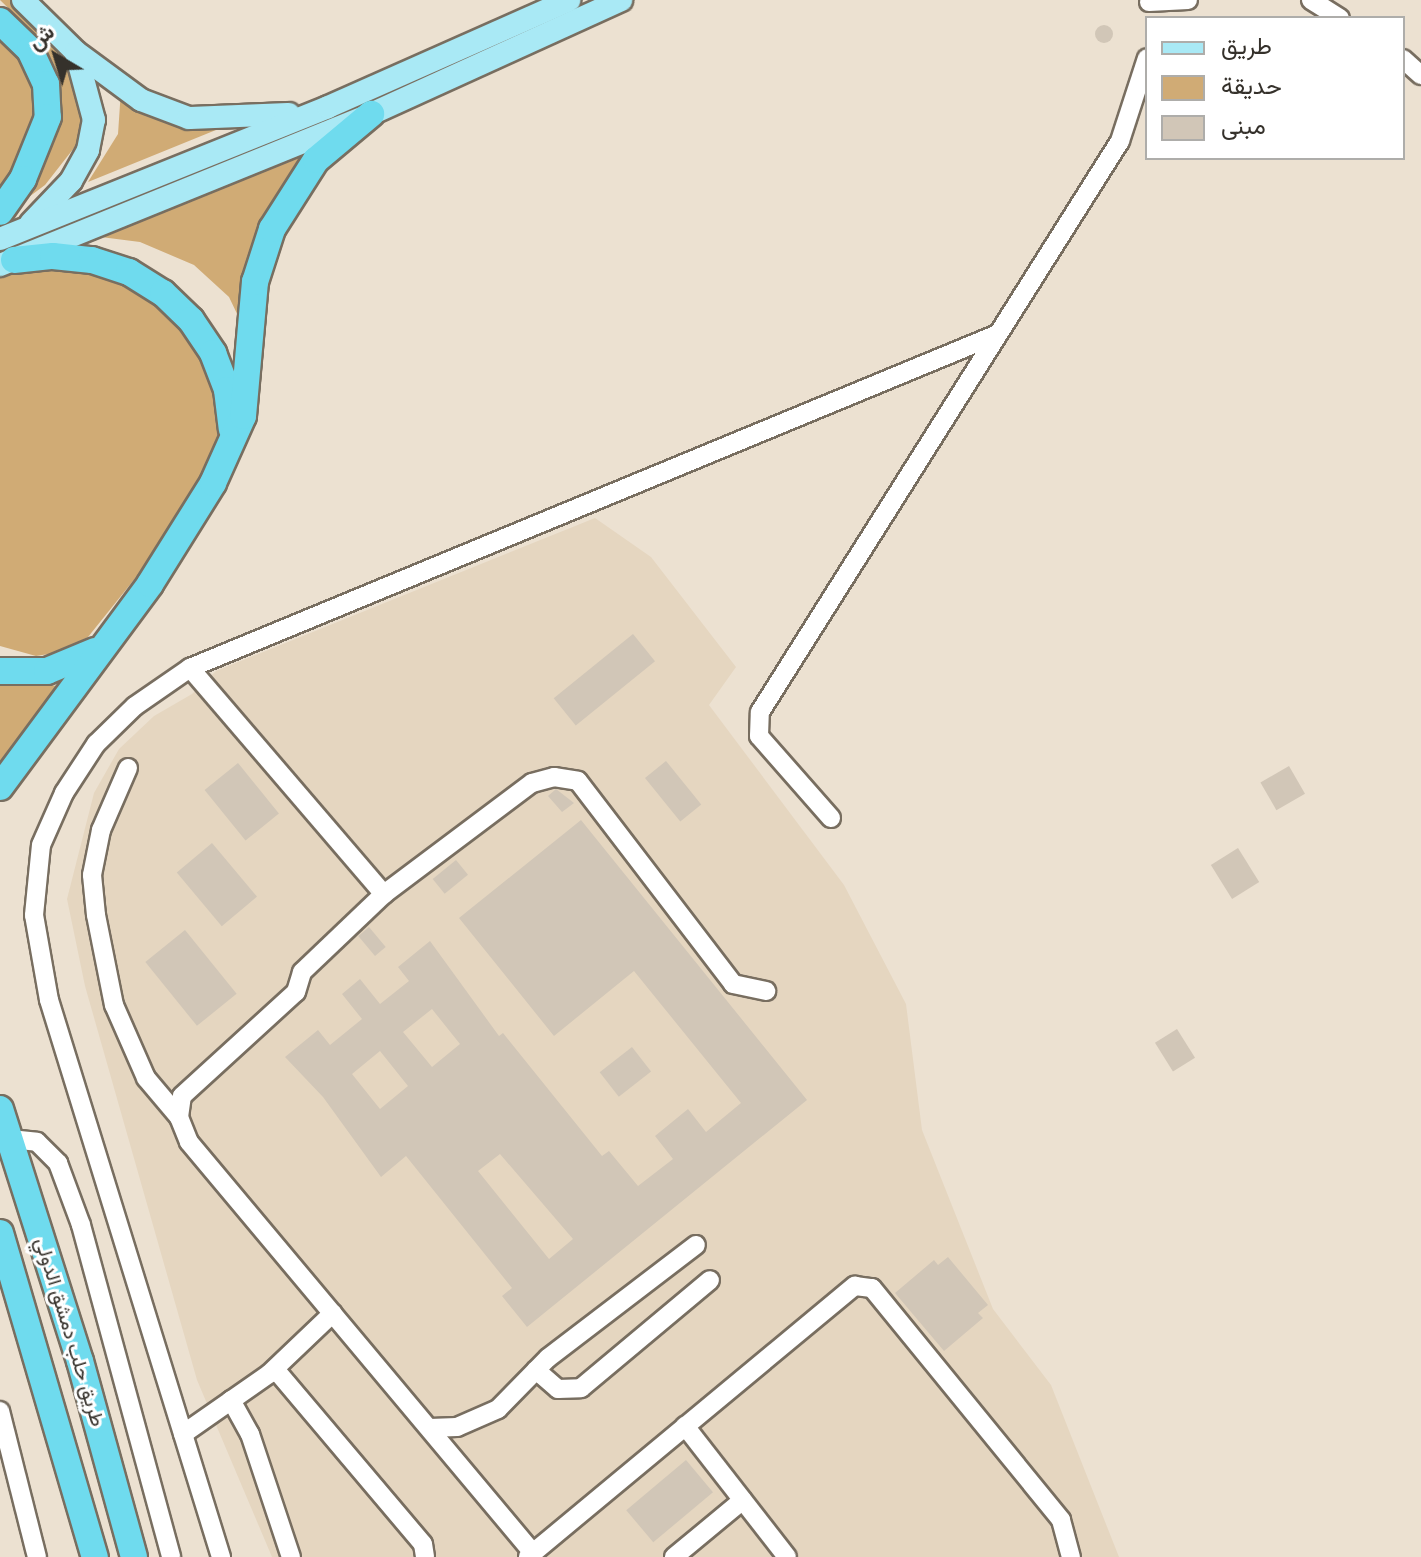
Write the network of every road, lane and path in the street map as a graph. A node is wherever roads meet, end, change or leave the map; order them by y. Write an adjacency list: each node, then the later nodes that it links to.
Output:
1 (23, 0): 9 (main road)
2 (569, 0): 13 (main road)
3 (621, 0): 14 (main road)
4 (1188, 0): 6 (street)
5 (1311, 0): 7 (street)
6 (1149, 7)
7 (1337, 16)
8 (0, 21): 15 (highway)
9 (76, 52): 13 (main road); 16 (main road)
10 (1405, 61): 12 (street)
11 (1145, 64): 18 (street)
12 (1421, 75)
13 (328, 107): 16 (main road)
14 (371, 114): 17 (main road); 19 (highway)
15 (0, 212)
16 (26, 229): 17 (main road)
17 (5, 255): 19 (highway)
18 (998, 334): 21 (street); 25 (street)
19 (232, 448): 20 (highway)
20 (102, 647): 22 (highway); 24 (highway)
21 (190, 668): 26 (street); 43 (street)
22 (0, 671)
23 (128, 768): 29 (street)
24 (0, 787)
25 (831, 818)
26 (384, 894): 27 (street); 29 (street)
27 (766, 991)
28 (0, 1109): 30 (highway, طريق حلب دمشق الدولي)
29 (179, 1117): 35 (street)
30 (10, 1139): 48 (highway, طريق حلب دمشق الدولي); 49 (street)
31 (0, 1233): 36 (highway, طريق حلب دمشق الدولي)
32 (696, 1245): 38 (street)
33 (710, 1280): 38 (street)
34 (0, 1287): 36 (highway)
35 (333, 1313): 37 (street); 42 (street)
36 (44, 1369): 47 (highway, طريق حلب دمشق الدولي)
37 (275, 1369): 39 (street); 52 (street)
38 (536, 1370): 42 (street)
39 (231, 1400): 43 (street); 51 (street)
40 (0, 1411): 46 (street)
41 (685, 1426): 44 (street); 45 (street); 55 (street)
42 (430, 1428): 45 (street)
43 (183, 1434): 50 (street)
44 (743, 1500): 53 (street); 54 (street)
45 (530, 1555)
46 (37, 1557)
47 (95, 1557)
48 (134, 1557)
49 (171, 1557)
50 (221, 1557)
51 (291, 1557)
52 (425, 1557)
53 (674, 1557)
54 (787, 1557)
55 (1071, 1557)

